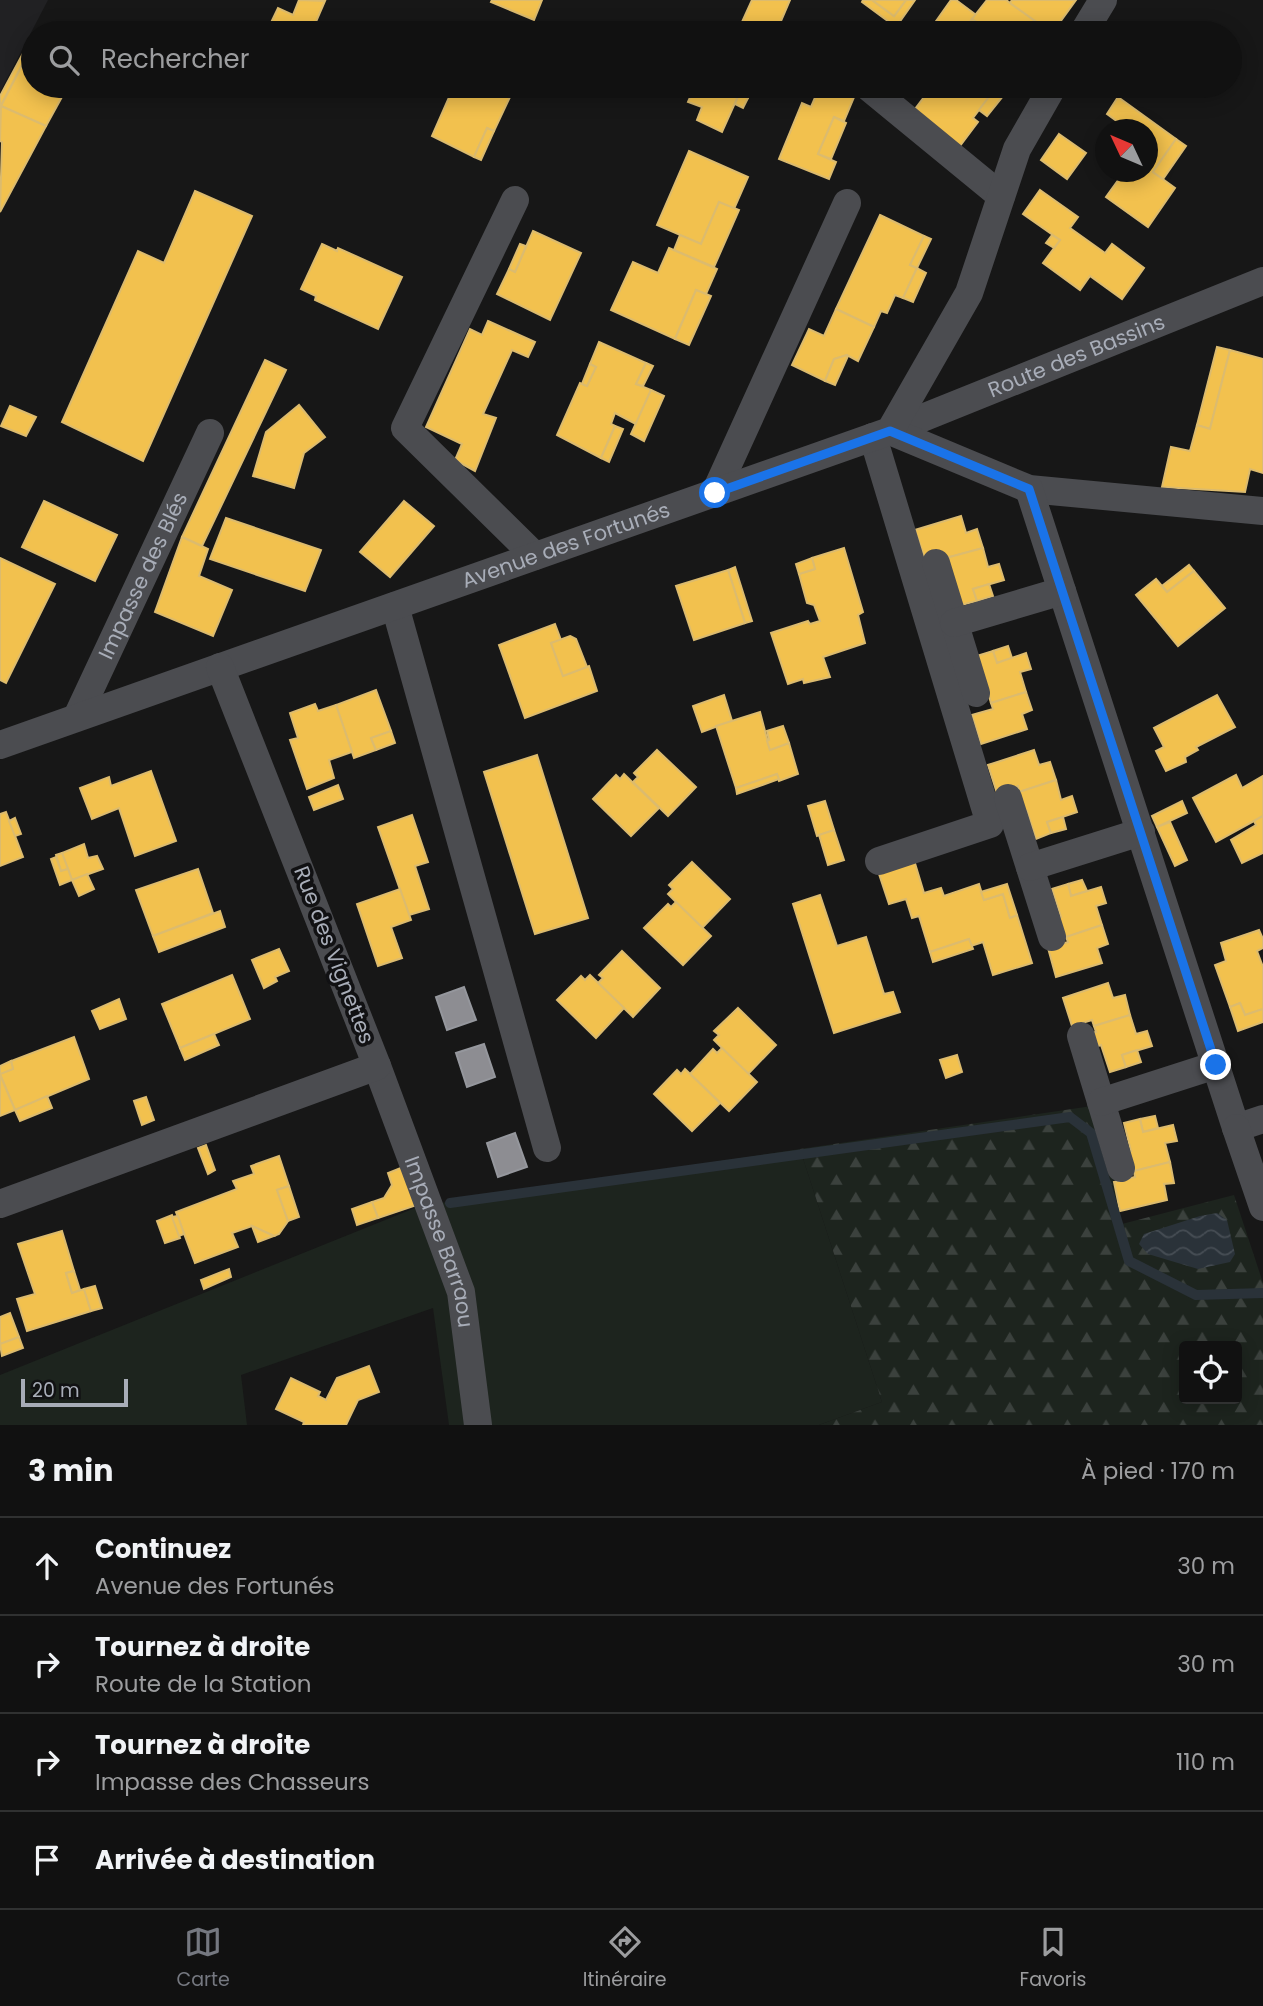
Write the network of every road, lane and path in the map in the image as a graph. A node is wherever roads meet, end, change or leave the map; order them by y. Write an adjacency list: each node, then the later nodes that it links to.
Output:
1 (1103, 0): 2 (street)
2 (1090, 21)
3 (882, 98): 5 (street)
4 (1046, 98): 5 (street)
5 (1001, 196): 10 (street)
6 (515, 200): 14 (street)
7 (847, 204): 12 (street)
8 (1263, 281): 10 (street, Route des Bassins)
9 (210, 433): 21 (street, Impasse des Blés)
10 (881, 434): 11 (street); 12 (street, Avenue des Fortunés); 25 (street)
11 (1029, 489): 13 (street); 16 (street)
12 (715, 493): 14 (street, Avenue des Fortunés)
13 (1263, 511)
14 (535, 556): 17 (street, Avenue des Fortunés)
15 (936, 563): 18 (street)
16 (1062, 591): 18 (street); 24 (street)
17 (395, 606): 19 (street, Avenue des Fortunés); 34 (street)
18 (954, 623): 20 (street)
19 (220, 667): 21 (street, Avenue des Fortunés); 30 (street, Rue des Vignettes)
20 (976, 693)
21 (77, 717): 22 (street, Avenue des Fortunés)
22 (0, 744)
23 (1008, 798): 26 (street)
24 (1140, 832): 26 (street); 29 (street)
25 (879, 861)
26 (1030, 867): 27 (street)
27 (1052, 937)
28 (1081, 1035): 31 (street)
29 (1216, 1065): 31 (street); 33 (street)
30 (377, 1066): 36 (street, Rue des Vignettes); 38 (street, Impasse Barraou)
31 (1101, 1102): 35 (street)
32 (1263, 1119): 33 (street)
33 (1236, 1128): 37 (street)
34 (547, 1148)
35 (1121, 1168)
36 (0, 1204)
37 (1263, 1207)
38 (478, 1425)

